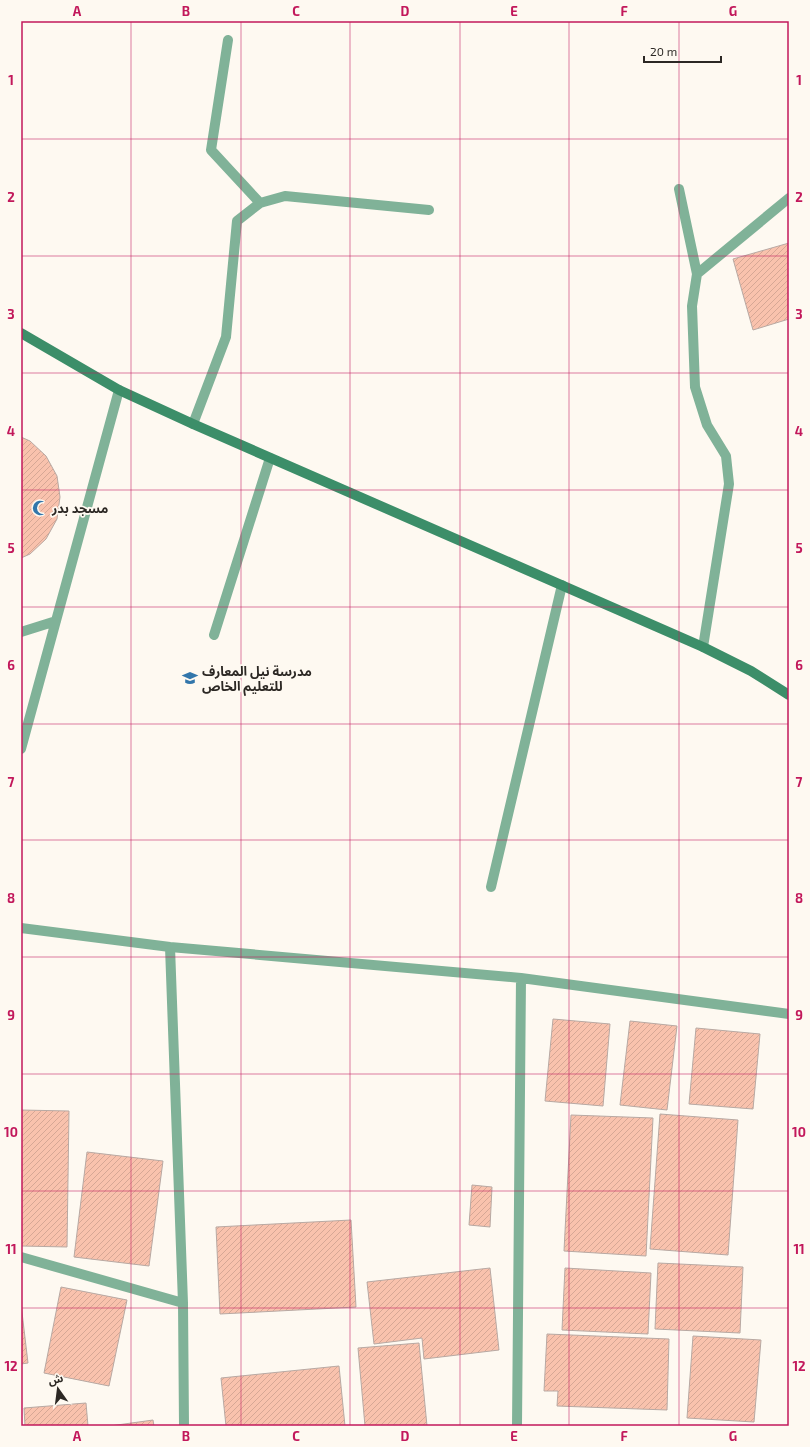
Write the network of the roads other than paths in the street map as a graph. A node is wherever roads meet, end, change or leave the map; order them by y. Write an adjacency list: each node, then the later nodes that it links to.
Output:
1 (228, 40): 4 (street)
2 (679, 189): 6 (street)
3 (789, 198): 6 (street)
4 (260, 203): 5 (street); 9 (street)
5 (429, 210)
6 (698, 274): 15 (street)
7 (21, 332): 8 (street)
8 (119, 390): 9 (street); 12 (street)
9 (193, 424): 10 (street)
10 (270, 458): 11 (street); 14 (street)
11 (562, 586): 15 (street); 18 (street)
12 (56, 621): 13 (street); 17 (street)
13 (21, 632)
14 (214, 635)
15 (703, 647): 16 (street)
16 (789, 695)
17 (21, 749)
18 (491, 887)
19 (21, 928): 20 (street)
20 (170, 947): 21 (street); 24 (street)
21 (521, 978): 22 (street); 26 (street)
22 (789, 1014)
23 (21, 1257): 24 (street)
24 (183, 1303): 25 (street)
25 (184, 1426)
26 (517, 1426)

